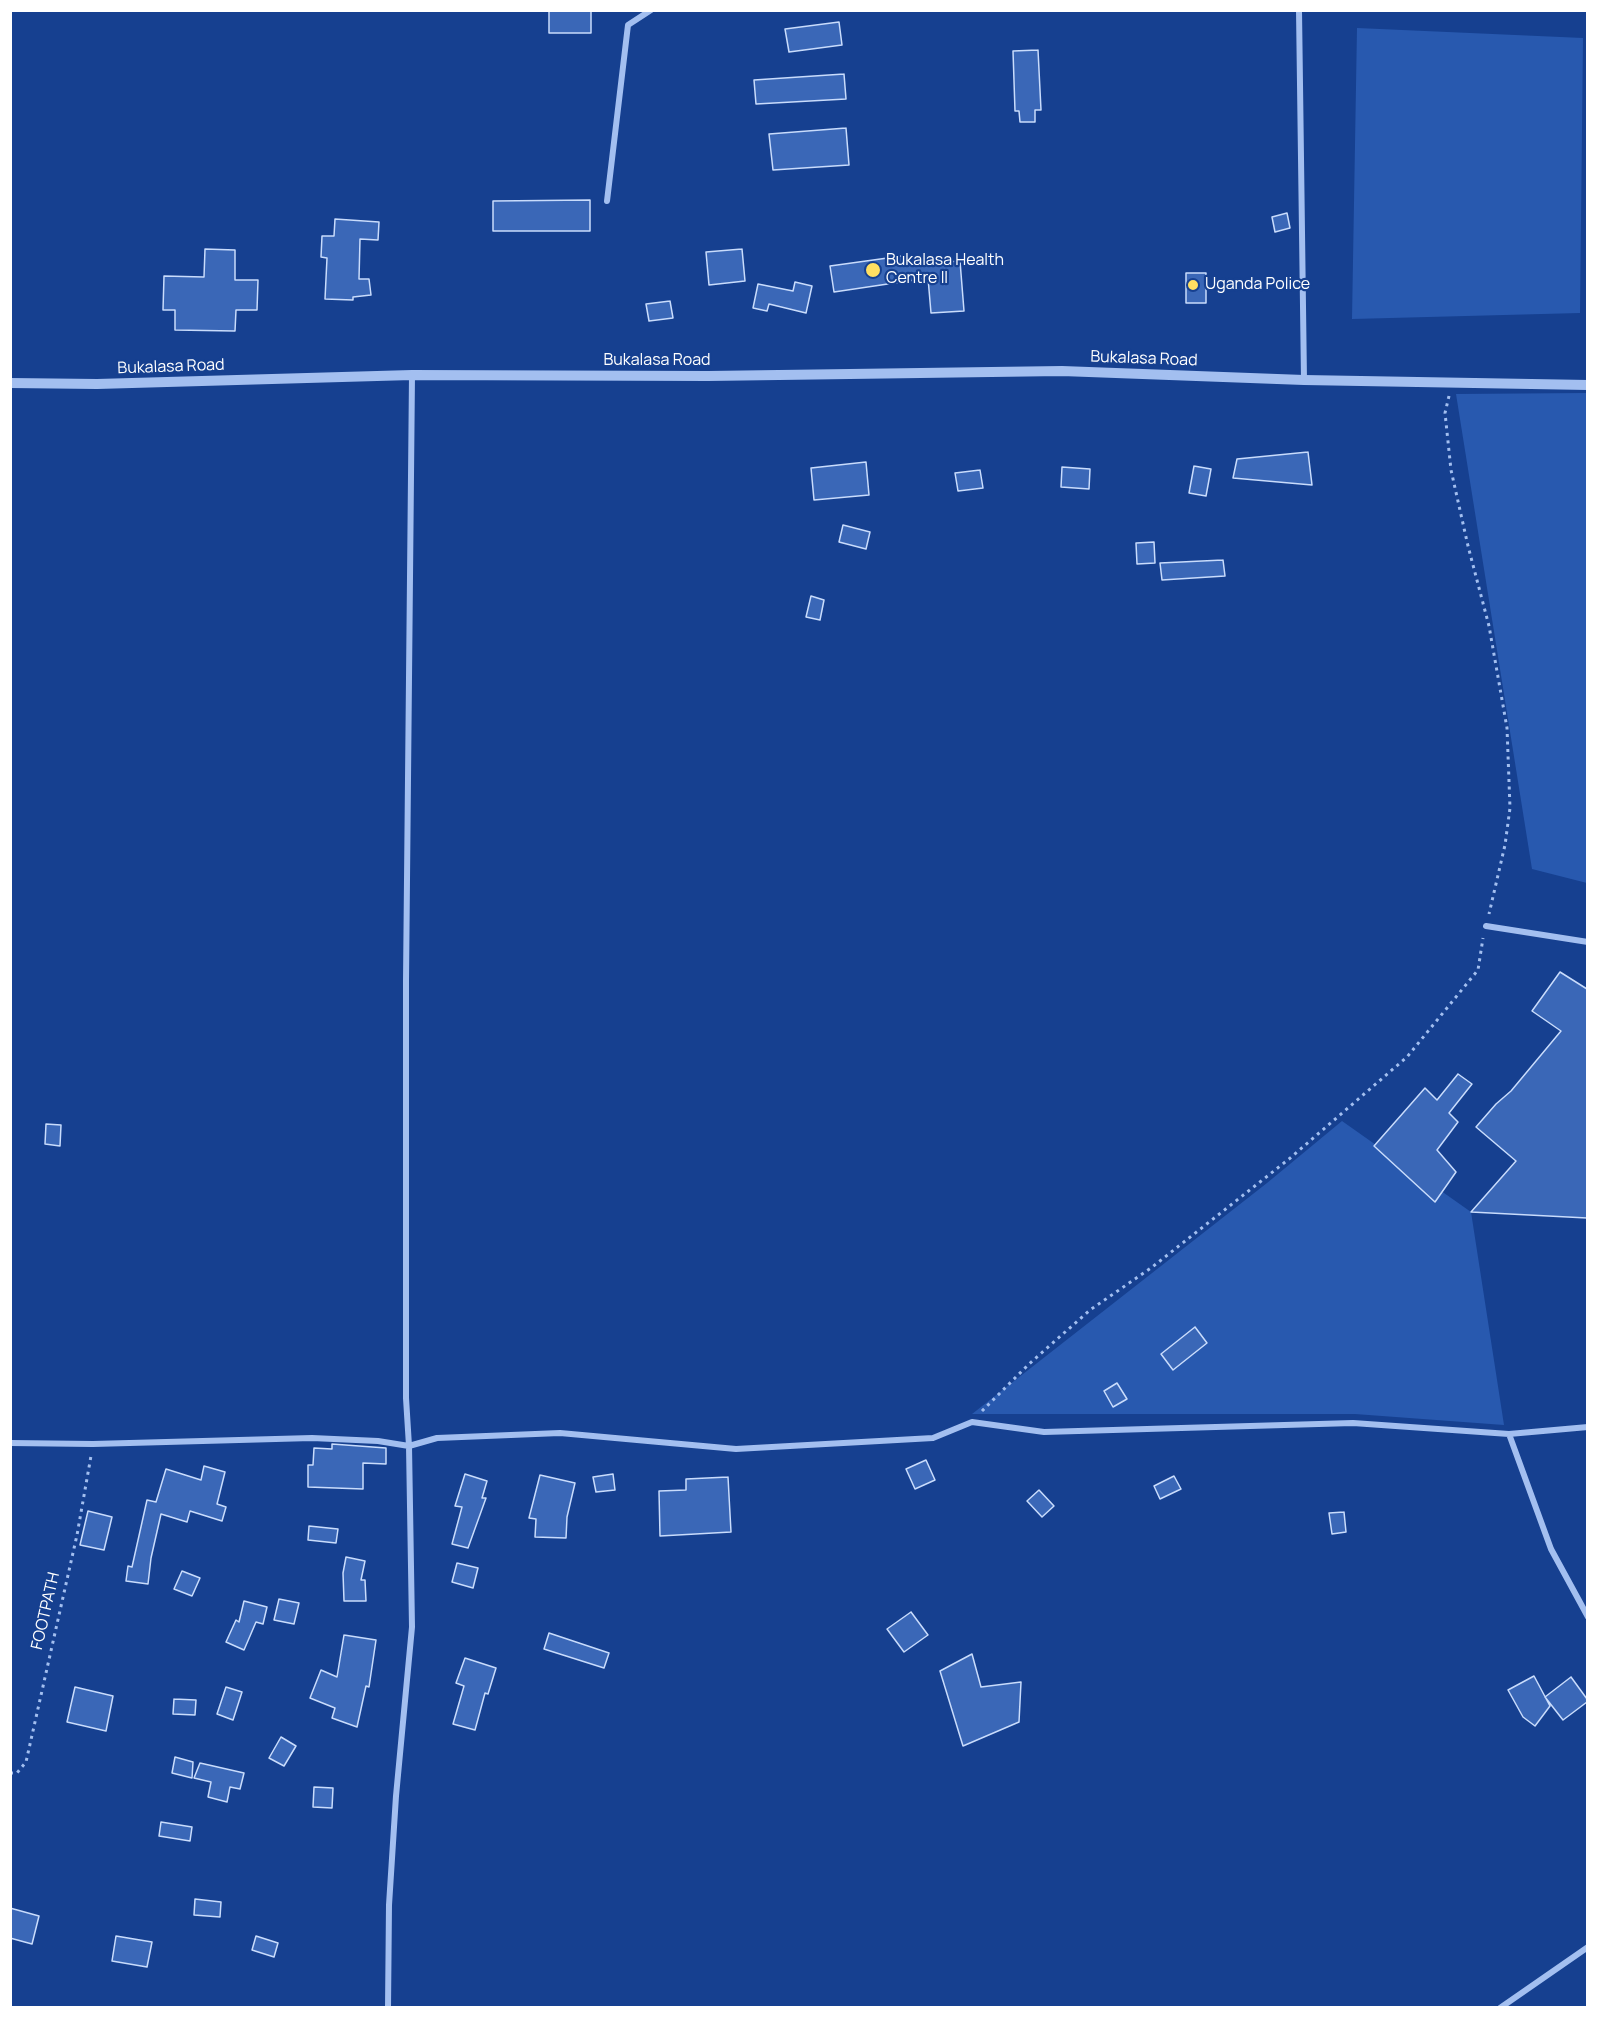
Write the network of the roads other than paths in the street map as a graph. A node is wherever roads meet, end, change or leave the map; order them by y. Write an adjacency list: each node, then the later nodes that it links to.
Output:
1 (651, 10): 3 (street)
2 (1299, 10): 5 (street)
3 (607, 201)
4 (412, 375): 5 (street, Bukalasa Road); 6 (street, Bukalasa Road); 13 (street)
5 (1304, 380): 7 (street, Bukalasa Road)
6 (10, 383)
7 (1587, 385)
8 (1486, 926): 9 (street)
9 (1587, 942)
10 (1587, 1427): 11 (street)
11 (1509, 1434): 13 (street); 14 (street)
12 (10, 1443): 13 (street)
13 (409, 1446): 16 (street)
14 (1587, 1617)
15 (1587, 1947): 17 (street)
16 (388, 2007)
17 (1500, 2007)

